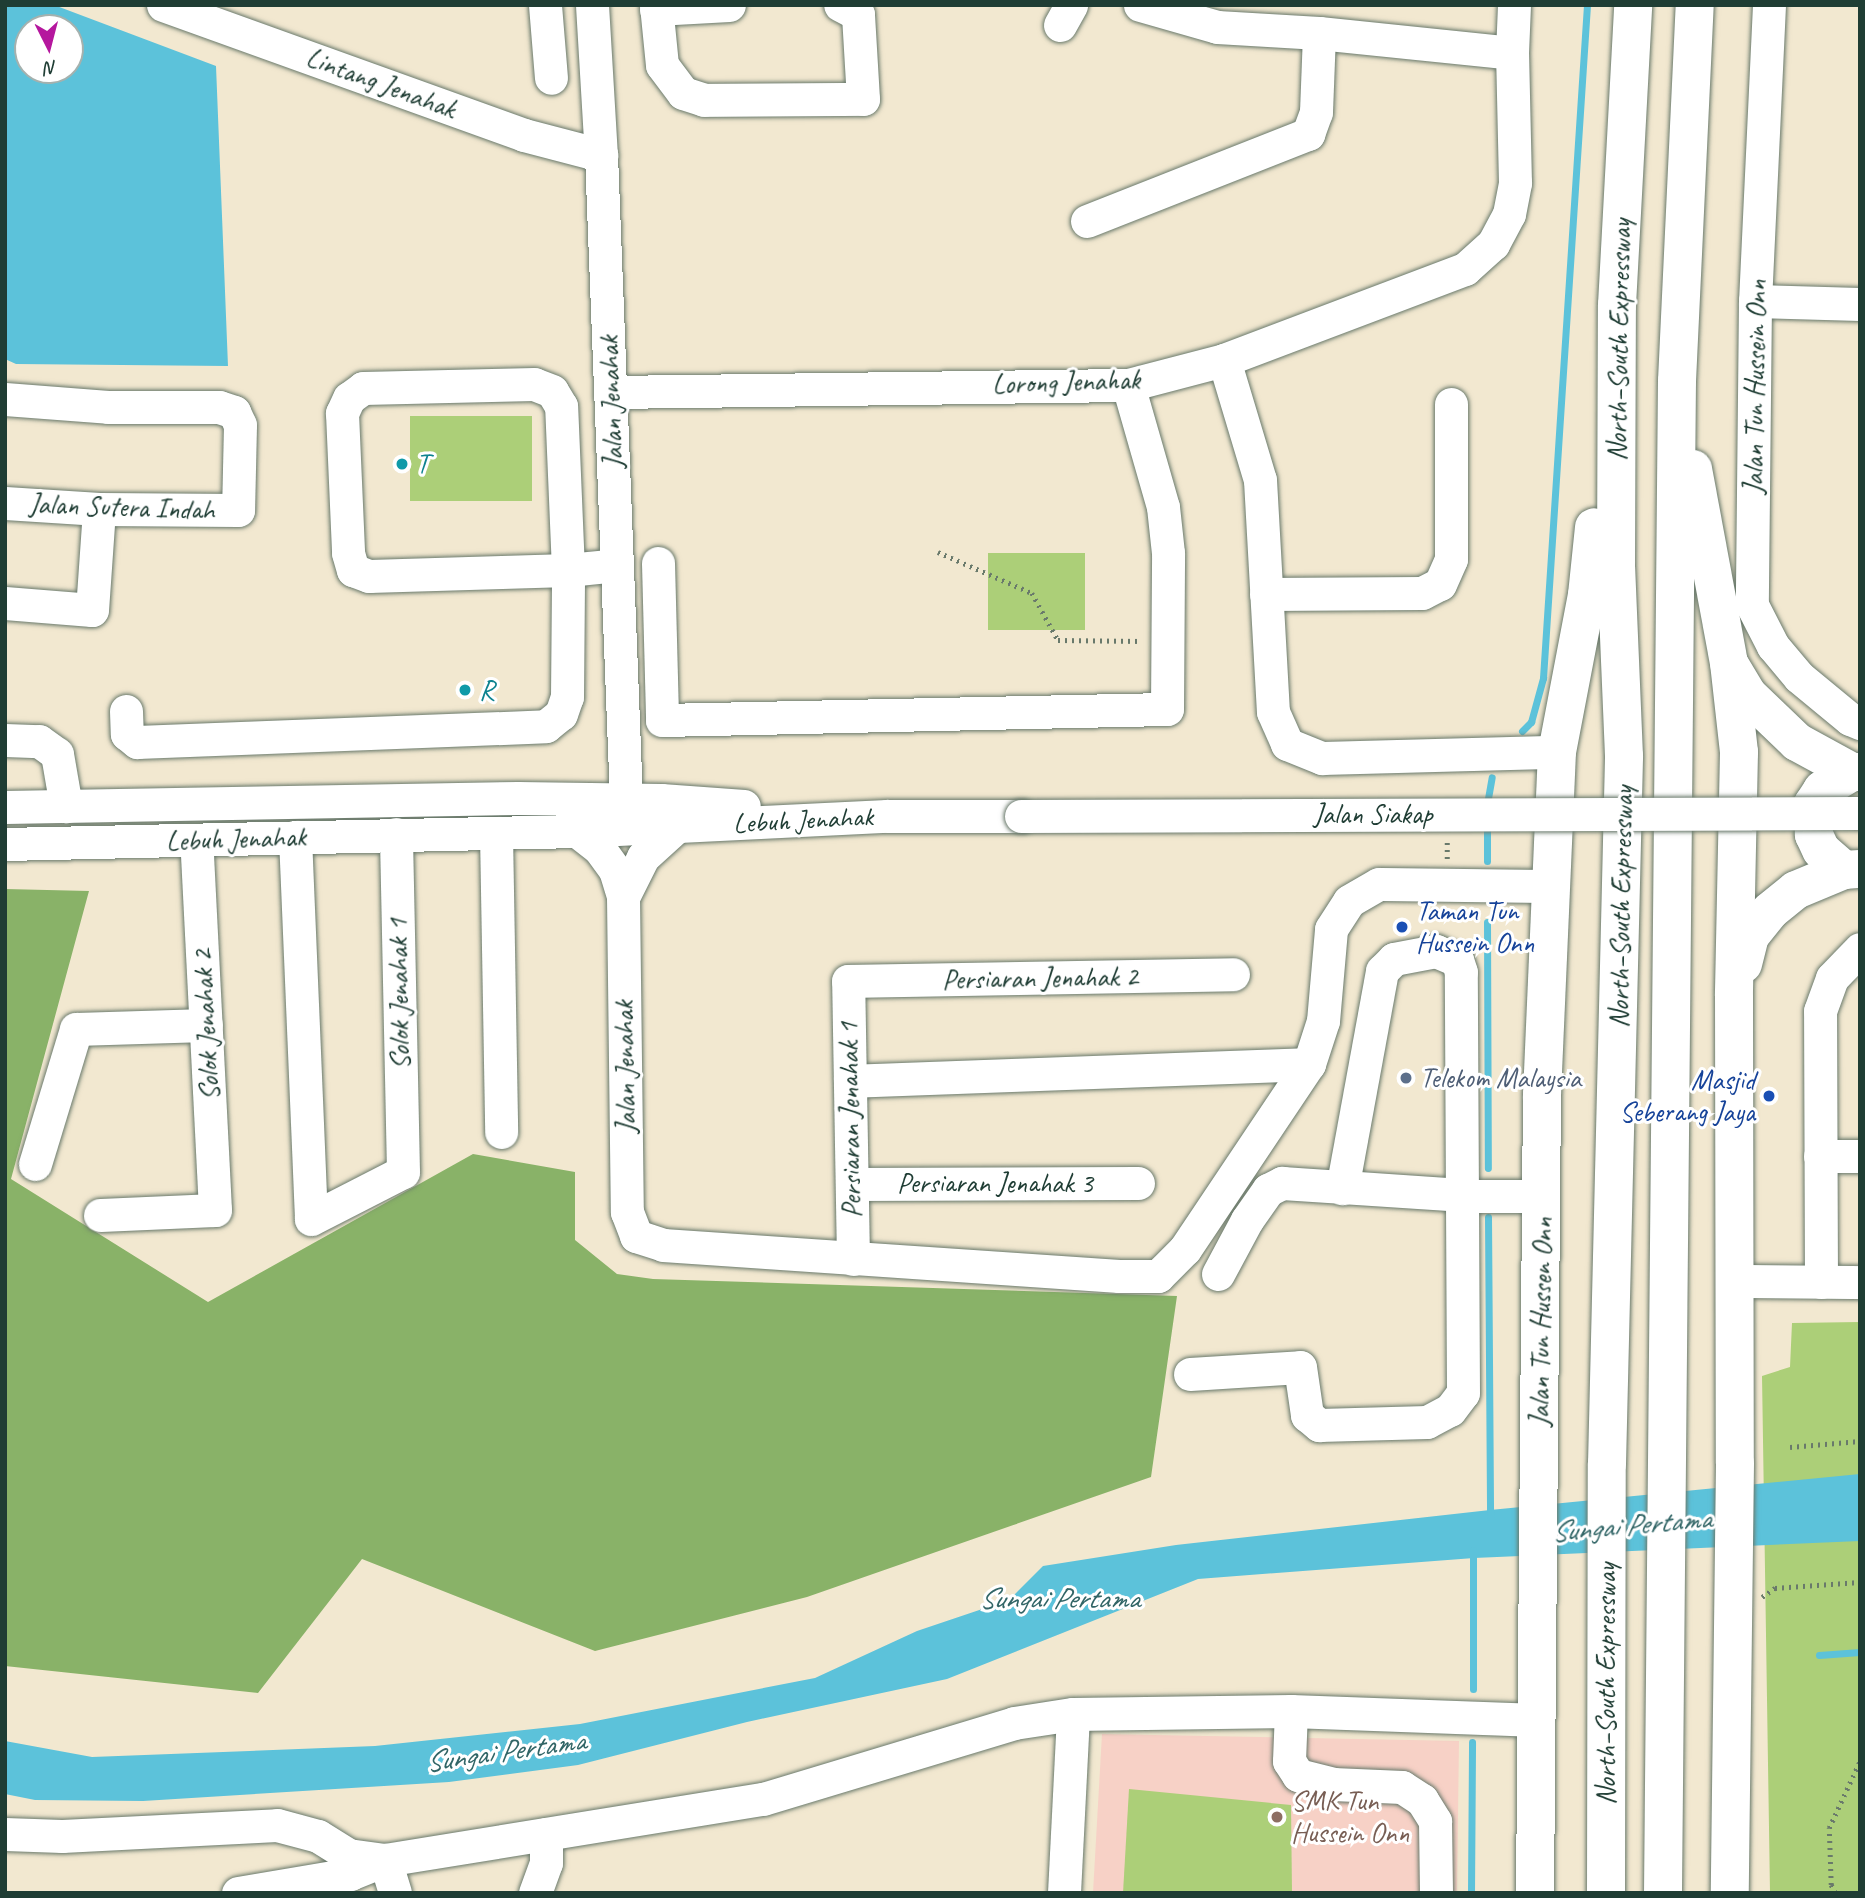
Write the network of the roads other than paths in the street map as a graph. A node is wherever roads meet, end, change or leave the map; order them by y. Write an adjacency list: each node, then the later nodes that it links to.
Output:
1 (163, 5): 15 (street, Lintang Jenahak)
2 (545, 5): 14 (street)
3 (592, 5): 15 (street, Jalan Jenahak)
4 (730, 5): 11 (street)
5 (840, 5): 11 (street)
6 (1140, 5): 12 (street)
7 (1514, 5): 13 (street)
8 (1633, 5): 19 (main road, North–South Expressway)
9 (1695, 5): 21 (main road, North–South Expressway)
10 (1769, 5): 17 (street, Jalan Tun Hussein Onn)
11 (656, 7)
12 (1319, 33): 13 (street); 16 (street)
13 (1512, 53): 20 (street, Lorong Jenahak)
14 (551, 78)
15 (601, 155): 23 (street, Jalan Jenahak)
16 (1087, 221)
17 (1755, 302): 18 (street); 35 (street, Jalan Tun Hussein Onn)
18 (1860, 304)
19 (1617, 305): 37 (main road, Jalan Tun Hussen Onn); 91 (main road, North–South Expressway)
20 (1224, 360): 22 (street, Lorong Jenahak); 31 (street)
21 (1677, 381): 33 (main road); 92 (main road, North–South Expressway)
22 (1128, 385): 23 (street, Lorong Jenahak); 28 (street)
23 (611, 392): 29 (street, Jalan Jenahak)
24 (5, 399): 27 (street, Jalan Sutera Indah)
25 (1451, 404): 31 (street)
26 (5, 503): 27 (street, Jalan Sutera Indah)
27 (99, 509): 32 (street)
28 (659, 563)
29 (617, 565): 30 (street); 40 (street, Jalan Jenahak)
30 (568, 569): 30 (street); 34 (street)
31 (1266, 594): 37 (street)
32 (5, 603)
33 (1729, 663): 39 (main road); 58 (main road)
34 (126, 712)
35 (1860, 723)
36 (5, 740): 38 (street)
37 (1556, 752): 53 (main road, Jalan Tun Hussen Onn)
38 (57, 754): 41 (street); 42 (street)
39 (1856, 772): 52 (main road)
40 (626, 799): 41 (street, Lebuh Jenahak); 44 (street, Lebuh Jenahak)
41 (66, 806): 42 (street, Lebuh Jenahak)
42 (12, 807)
43 (1860, 813): 44 (street, Jalan Siakap, bridge)
44 (887, 816): 45 (street, Lebuh Jenahak)
45 (676, 827): 46 (street, Lebuh Jenahak); 54 (street, Jalan Jenahak)
46 (577, 831): 47 (street, Lebuh Jenahak); 54 (street, Jalan Jenahak)
47 (496, 832): 48 (street, Lebuh Jenahak); 62 (street)
48 (396, 834): 49 (street, Lebuh Jenahak); 49 (street, Solok Jenahak 1)
49 (295, 837): 50 (street, Lebuh Jenahak)
50 (196, 840): 51 (street, Lebuh Jenahak); 59 (street, Solok Jenahak 2)
51 (5, 845)
52 (1852, 869): 58 (main road)
53 (1549, 886): 60 (street); 70 (main road, Jalan Tun Hussen Onn)
54 (623, 897): 72 (street, Jalan Jenahak)
55 (1860, 949): 63 (street)
56 (1233, 974): 57 (street, Persiaran Jenahak 2)
57 (848, 982): 61 (street, Persiaran Jenahak 1)
58 (1734, 996): 74 (main road)
59 (206, 1025): 65 (street); 71 (street, Solok Jenahak 2)
60 (1309, 1063): 61 (street); 72 (street)
61 (850, 1081): 67 (street, Persiaran Jenahak 1)
62 (502, 1132)
63 (1820, 1156): 64 (street); 75 (street)
64 (1860, 1156)
65 (35, 1164)
66 (1138, 1183): 67 (street, Persiaran Jenahak 3)
67 (852, 1184): 72 (street, Persiaran Jenahak 1)
68 (1342, 1188): 69 (street); 69 (street); 73 (street)
69 (1461, 1195): 70 (street); 77 (street)
70 (1542, 1196): 80 (main road, Jalan Tun Hussen Onn)
71 (100, 1215)
72 (853, 1259)
73 (1218, 1274)
74 (1735, 1281): 75 (street); 93 (main road)
75 (1821, 1282): 76 (street)
76 (1860, 1282)
77 (1190, 1374)
78 (1291, 1711): 79 (street); 80 (street); 89 (street)
79 (1073, 1714): 82 (street); 88 (street)
80 (1538, 1720): 90 (main road, Jalan Tun Hussen Onn)
81 (5, 1834): 83 (street)
82 (546, 1834): 83 (street); 87 (street)
83 (385, 1860): 84 (street); 86 (street)
84 (355, 1884): 85 (street)
85 (238, 1893)
86 (395, 1893)
87 (535, 1893)
88 (1064, 1893)
89 (1436, 1893)
90 (1535, 1893)
91 (1606, 1893)
92 (1663, 1893)
93 (1730, 1893)

